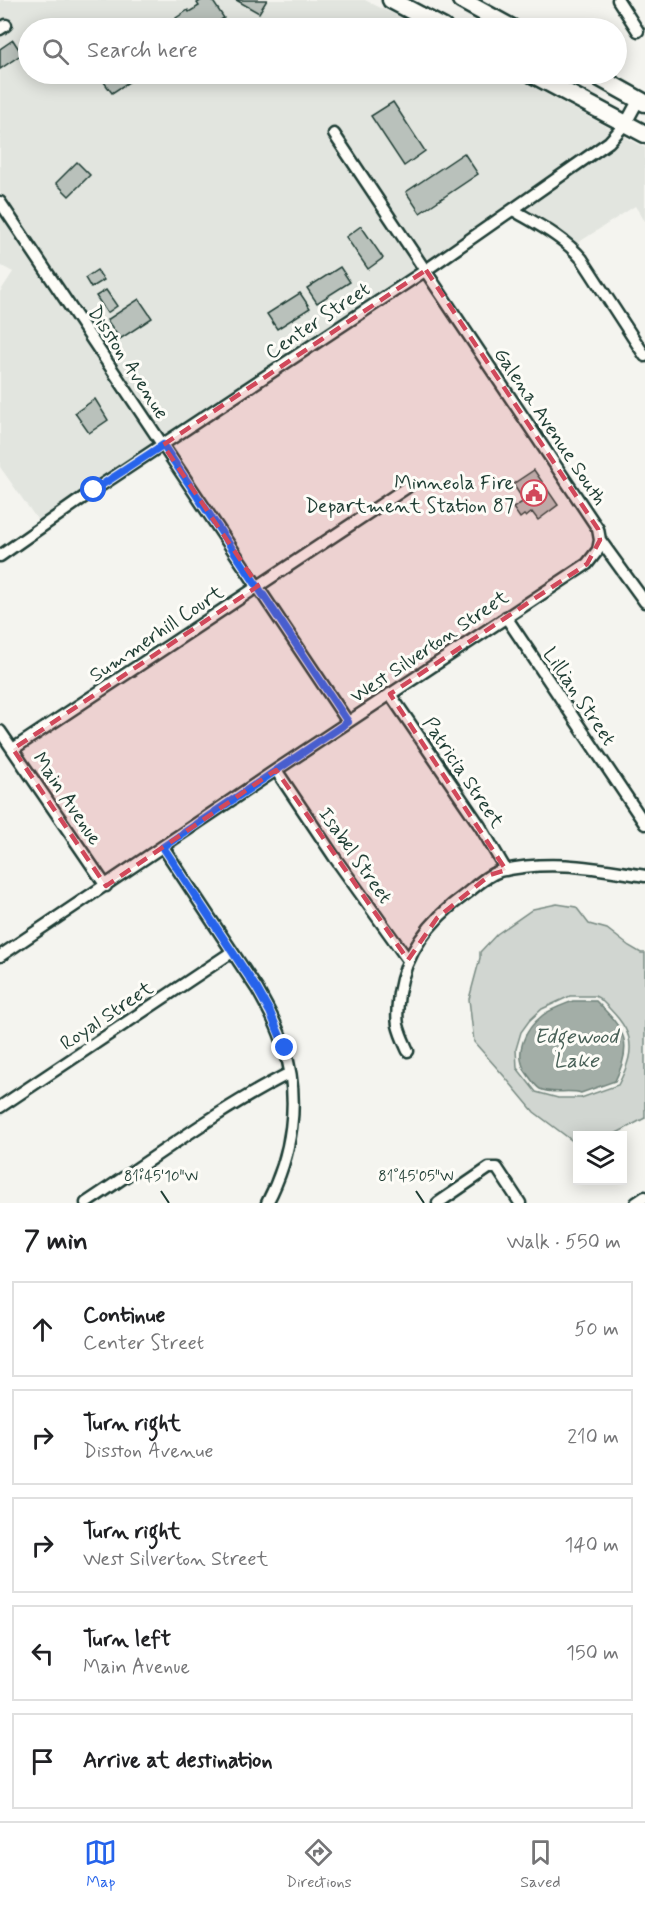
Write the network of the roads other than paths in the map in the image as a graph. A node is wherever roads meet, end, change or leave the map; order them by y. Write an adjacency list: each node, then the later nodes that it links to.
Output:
1 (461, 0): 5 (highway)
2 (618, 0): 6 (street)
3 (394, 2): 4 (highway)
4 (425, 18)
5 (494, 18)
6 (638, 31)
7 (551, 84): 10 (highway)
8 (611, 84): 9 (highway)
9 (642, 101): 10 (street, Center Street)
10 (626, 123): 12 (highway); 14 (street, Center Street)
11 (334, 134): 15 (street, Galena Avenue South)
12 (645, 134)
13 (0, 202): 17 (street, Disston Avenue)
14 (513, 210): 15 (street, Center Street); 16 (street)
15 (426, 270): 17 (street, Center Street); 19 (street, Galena Avenue South)
16 (645, 356)
17 (163, 445): 20 (street, Center Street); 21 (street, Disston Avenue)
18 (409, 486): 21 (street, Summerhill Court)
19 (600, 540): 22 (street, Galena Avenue South); 23 (street, West Silverton Street)
20 (0, 556)
21 (258, 586): 25 (street, Disston Avenue); 27 (street, Summerhill Court)
22 (645, 602)
23 (506, 618): 24 (street, West Silverton Street); 29 (street, Lillian Street)
24 (390, 694): 25 (street, West Silverton Street); 31 (street, Patricia Street)
25 (348, 722): 28 (street, West Silverton Street)
26 (0, 731): 27 (street, Main Avenue)
27 (13, 749): 33 (street, Main Avenue)
28 (276, 770): 30 (street, West Silverton Street); 36 (street, Isabel Street)
29 (645, 824)
30 (163, 847): 33 (street, West Silverton Street); 34 (street)
31 (507, 870): 32 (street); 36 (street)
32 (645, 876)
33 (106, 886): 35 (street, West Silverton Street)
34 (232, 952): 38 (street); 39 (street, Royal Street)
35 (0, 956)
36 (408, 960): 37 (street)
37 (408, 1051)
38 (290, 1073): 41 (street); 42 (street)
39 (0, 1107)
40 (645, 1197): 45 (street)
41 (86, 1203)
42 (267, 1203)
43 (438, 1203): 44 (street)
44 (520, 1203)
45 (636, 1203)

